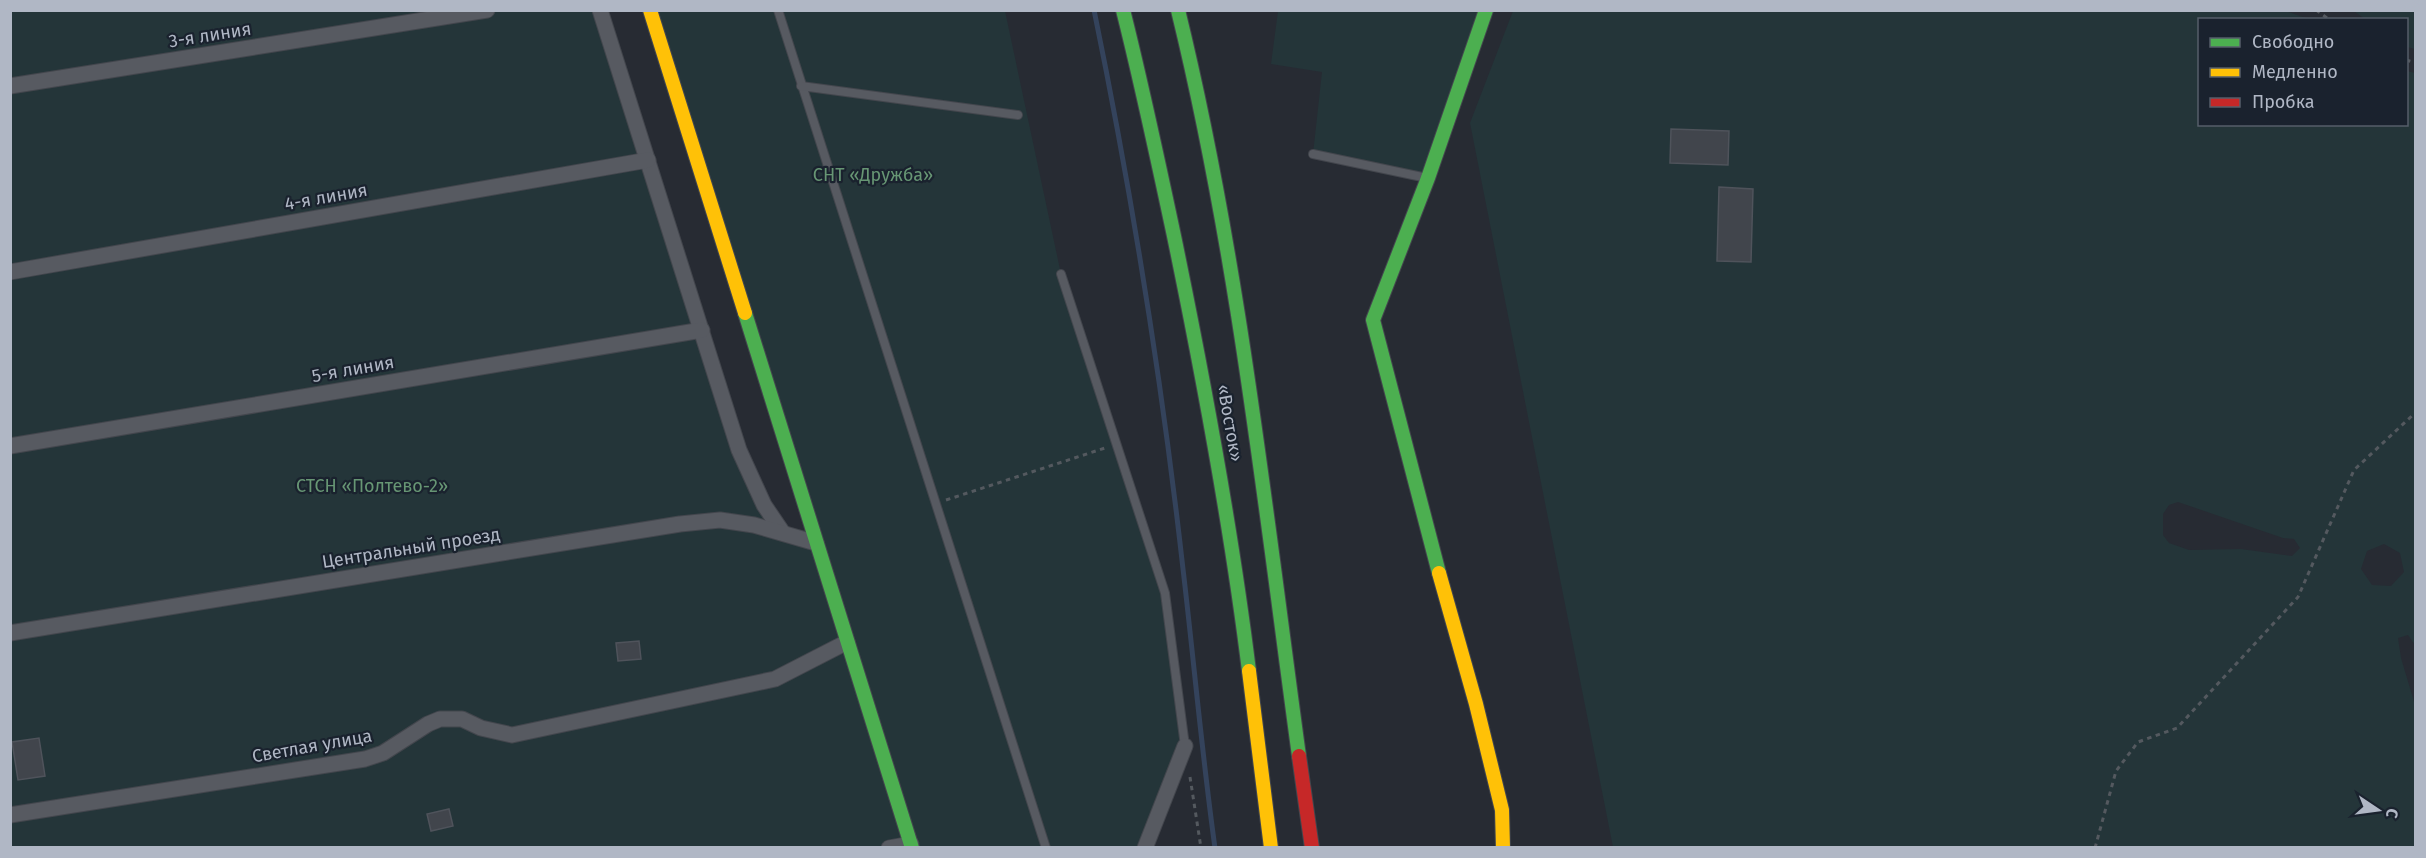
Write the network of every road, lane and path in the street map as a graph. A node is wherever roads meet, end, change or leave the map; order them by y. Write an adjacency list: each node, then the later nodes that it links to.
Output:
1 (487, 10): 8 (street, 3-я линия)
2 (600, 10): 12 (street)
3 (650, 10): 22 (main road)
4 (778, 10): 9 (lane)
5 (1123, 10): 32 (main road, «Восток»)
6 (1178, 10): 33 (main road, «Восток»)
7 (1486, 10): 13 (main road)
8 (10, 86)
9 (801, 86): 10 (lane); 20 (lane)
10 (1018, 115)
11 (1313, 154): 13 (lane)
12 (648, 160): 14 (street, 4-я линия); 16 (street)
13 (1428, 178): 34 (main road)
14 (10, 272)
15 (1061, 274): 18 (lane)
16 (702, 330): 19 (street, 5-я линия); 21 (street)
17 (2415, 412): 35 (path)
18 (1117, 444): 20 (path); 25 (lane)
19 (10, 446)
20 (936, 504): 29 (lane)
21 (783, 533): 22 (street, Центральный проезд); 23 (street, Центральный проезд)
22 (816, 543): 24 (main road)
23 (10, 633)
24 (847, 642): 26 (street, Светлая улица); 27 (main road)
25 (1185, 746): 30 (street); 31 (path)
26 (10, 815)
27 (912, 846): 28 (street)
28 (889, 848)
29 (1047, 848)
30 (1145, 848)
31 (1201, 848)
32 (1271, 848)
33 (1311, 848)
34 (1503, 848)
35 (2095, 848)

